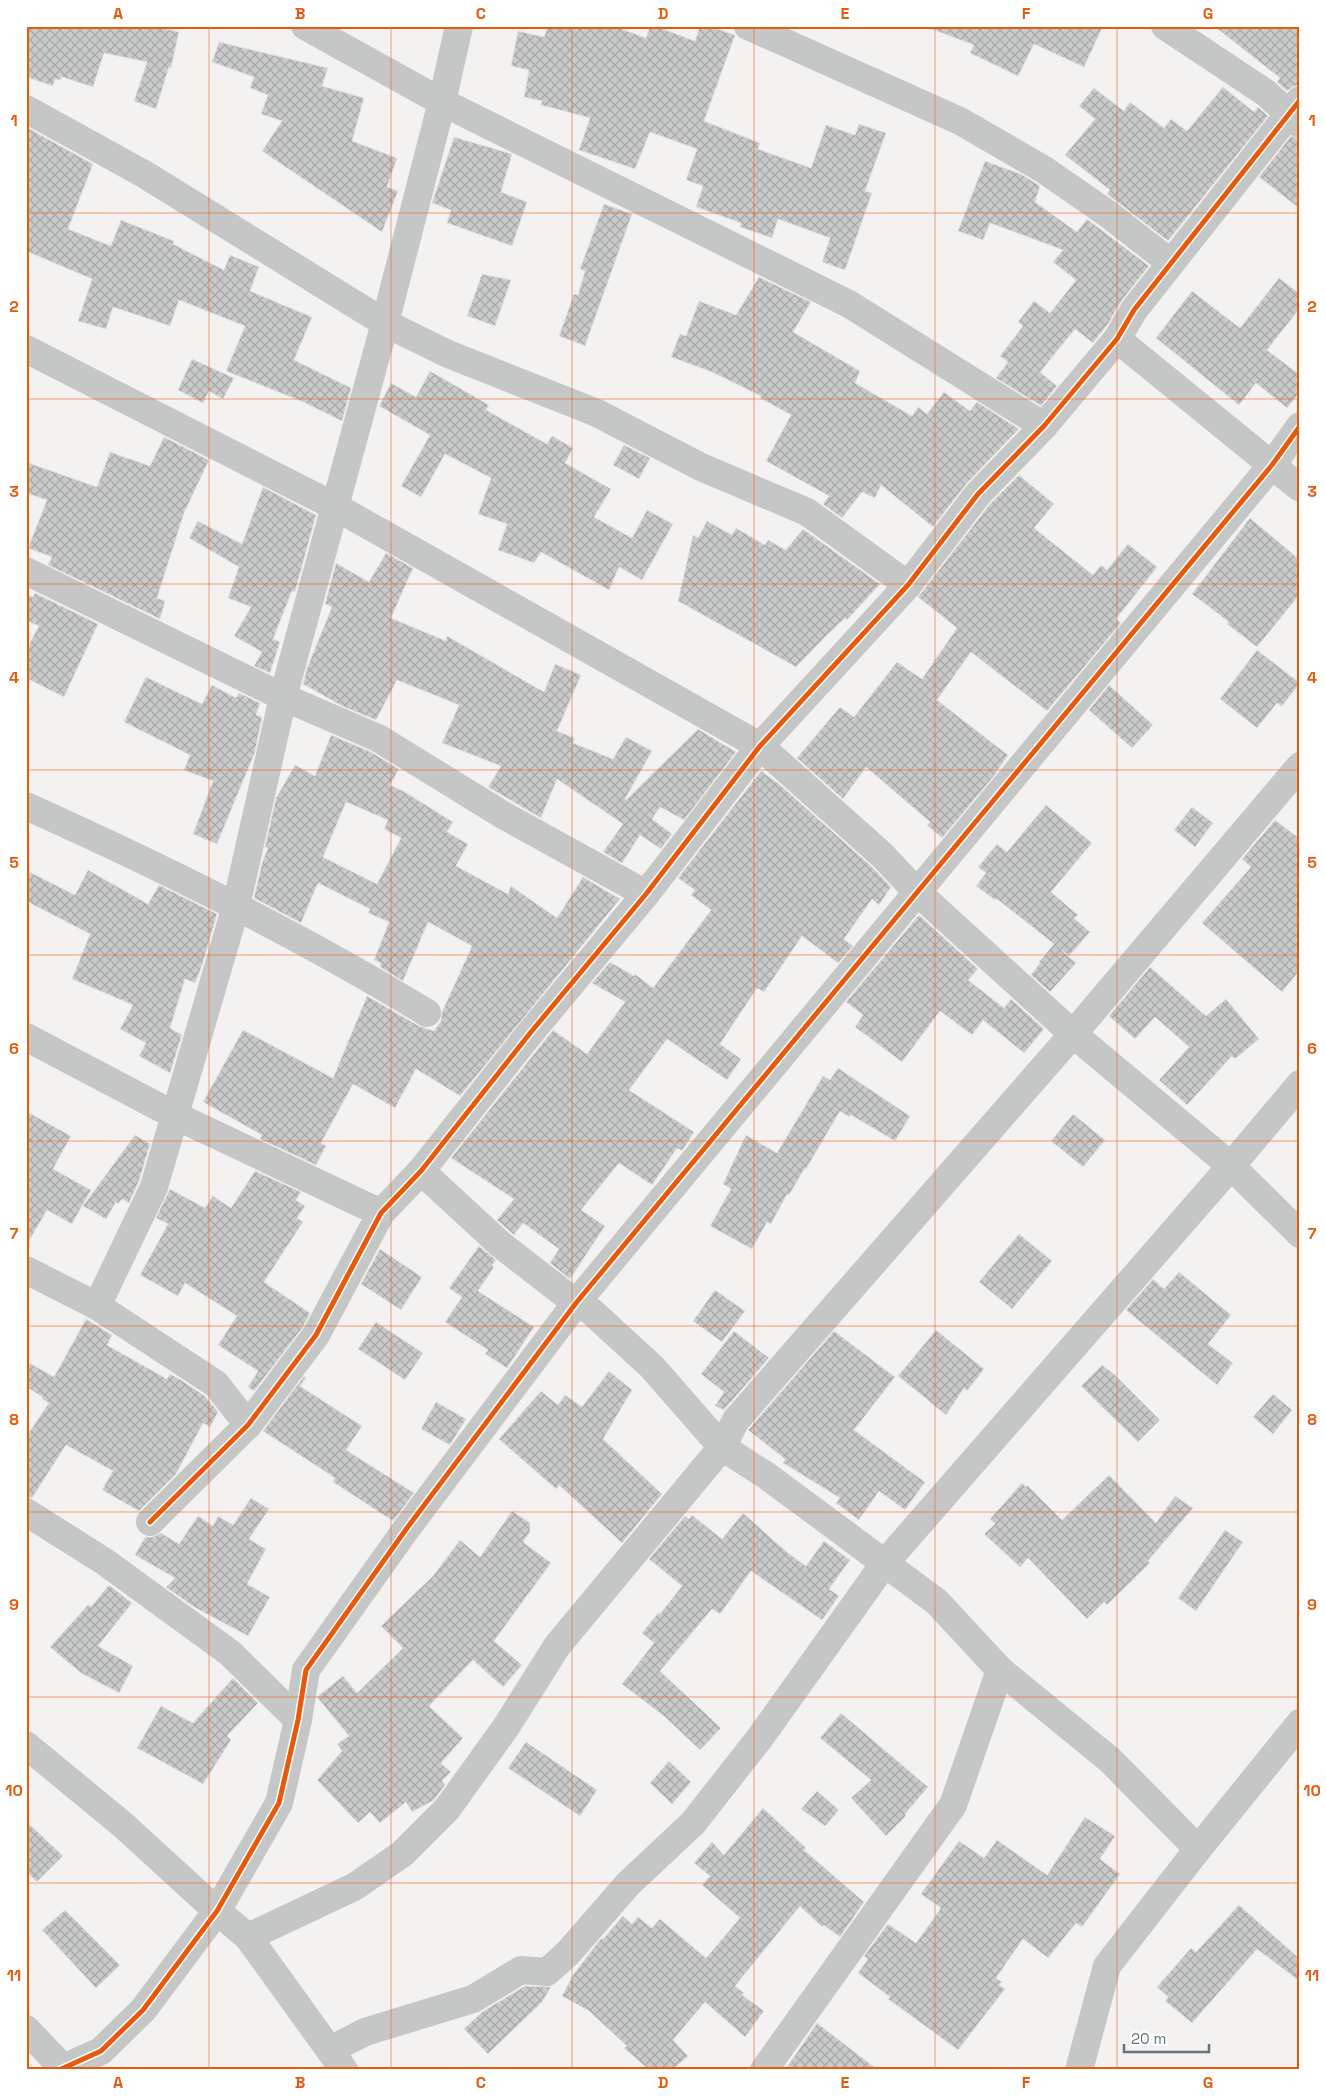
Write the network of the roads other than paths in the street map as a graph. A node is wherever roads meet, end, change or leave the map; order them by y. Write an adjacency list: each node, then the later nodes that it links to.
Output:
1 (305, 26): 5 (street)
2 (459, 26): 5 (street)
3 (748, 26): 8 (street)
4 (1165, 26): 7 (street)
5 (442, 102): 9 (street); 12 (street)
6 (26, 109): 9 (street)
7 (1296, 112): 8 (street)
8 (1171, 263): 10 (street)
9 (385, 323): 16 (street); 18 (street)
10 (1117, 339): 12 (street); 14 (street)
11 (26, 349): 16 (street)
12 (1044, 426): 18 (street)
13 (1300, 426): 14 (street)
14 (1272, 465): 15 (street); 23 (street)
15 (1300, 488)
16 (334, 506): 19 (street); 20 (street)
17 (26, 571): 19 (street)
18 (908, 585): 20 (street)
19 (284, 697): 24 (street); 25 (street)
20 (760, 746): 23 (street); 24 (street)
21 (1300, 766): 27 (street)
22 (26, 806): 25 (street)
23 (917, 892): 27 (street); 36 (street)
24 (646, 894): 32 (street)
25 (236, 906): 26 (street); 30 (street)
26 (427, 1013)
27 (1073, 1034): 31 (street); 39 (street)
28 (26, 1037): 30 (street)
29 (1300, 1084): 31 (street)
30 (176, 1116): 33 (street); 37 (street)
31 (1232, 1166): 34 (street); 42 (street)
32 (421, 1171): 33 (street); 36 (street)
33 (381, 1213): 38 (street)
34 (1300, 1234)
35 (26, 1270): 37 (street)
36 (576, 1303): 39 (street); 44 (street)
37 (97, 1306): 38 (street)
38 (248, 1425): 41 (street)
39 (722, 1447): 42 (street); 49 (street)
40 (26, 1512): 44 (street)
41 (150, 1522)
42 (884, 1564): 43 (street); 51 (street)
43 (1000, 1670): 47 (street); 53 (street)
44 (298, 1720): 48 (street)
45 (1300, 1723): 47 (street)
46 (26, 1744): 48 (street)
47 (1198, 1849): 54 (street)
48 (216, 1911): 49 (street); 52 (street)
49 (248, 1937): 51 (street)
50 (26, 2029): 52 (street)
51 (337, 2060)
52 (62, 2069)
53 (764, 2070)
54 (1079, 2070)

